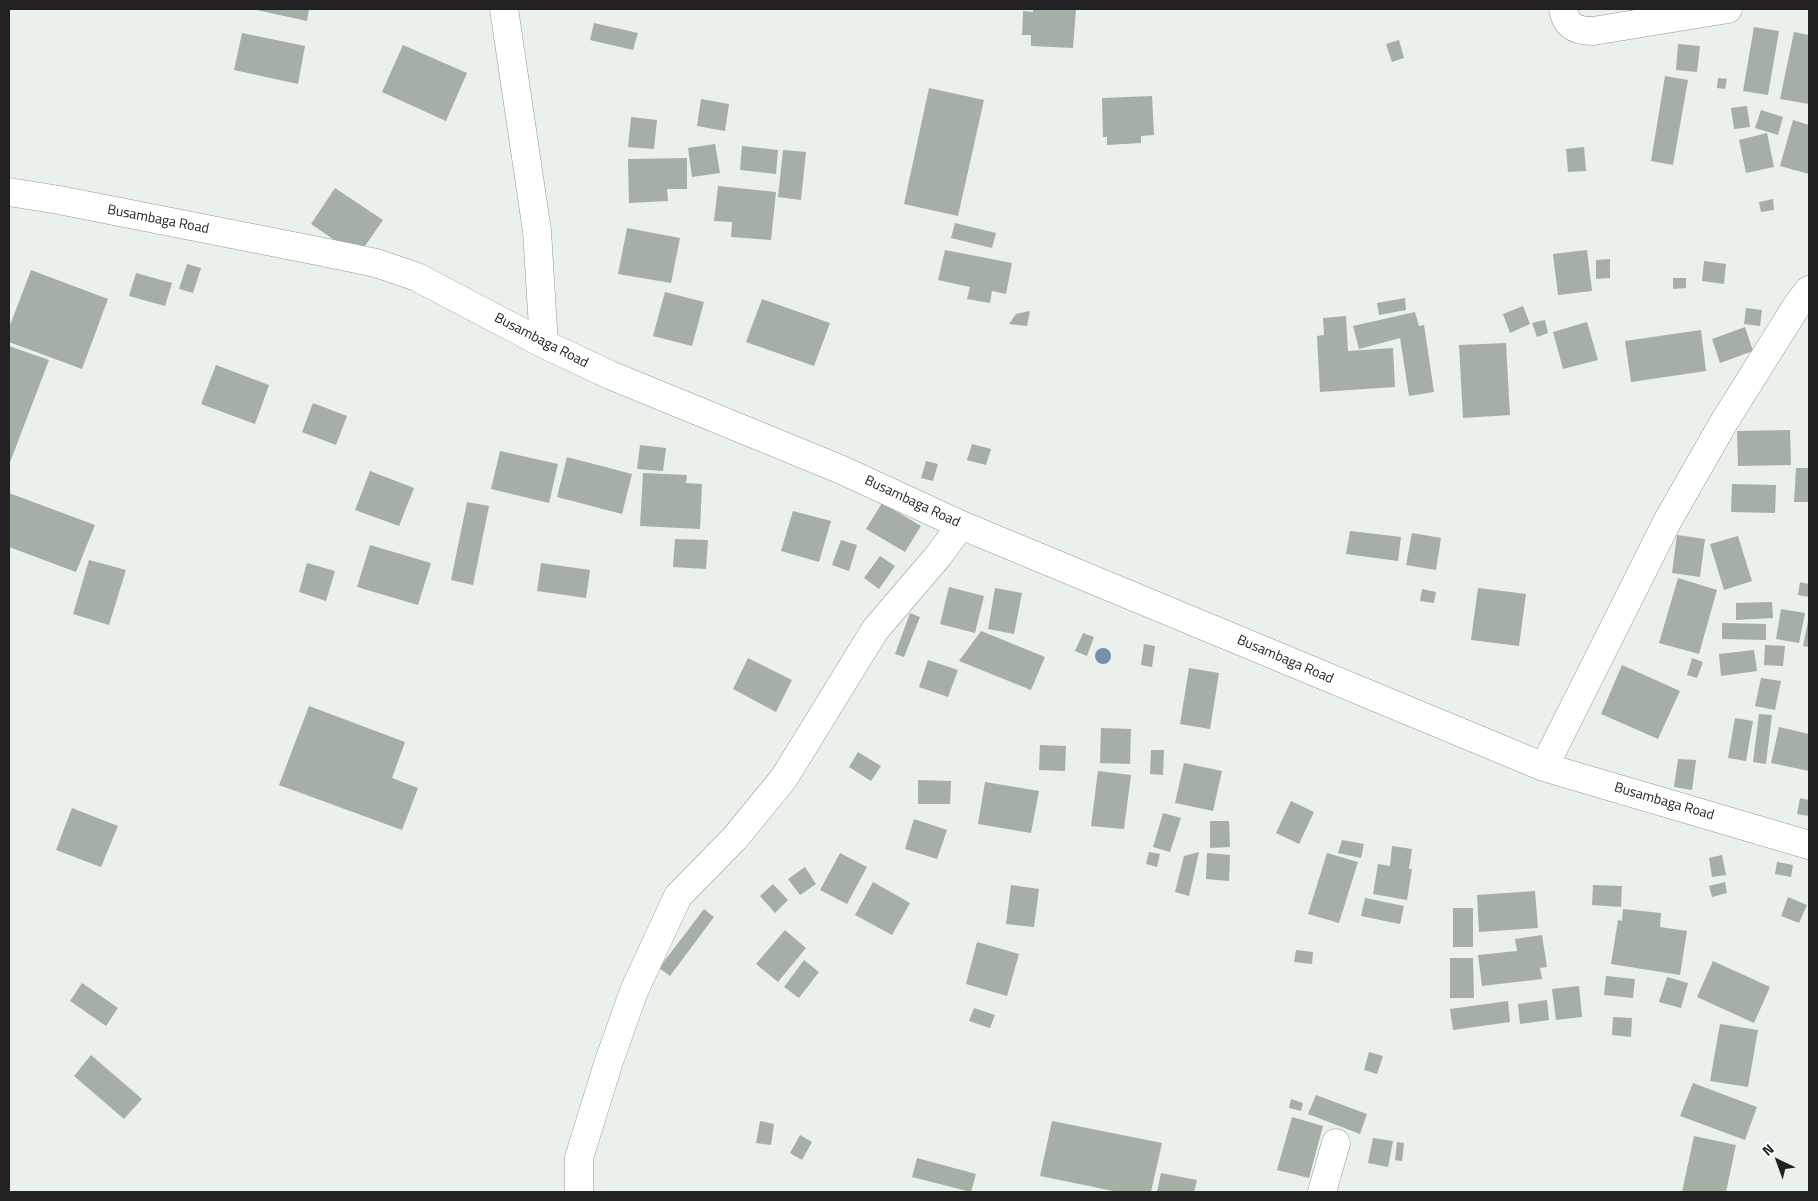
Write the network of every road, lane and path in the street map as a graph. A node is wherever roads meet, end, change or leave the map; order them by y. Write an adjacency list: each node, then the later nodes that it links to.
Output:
1 (504, 9): 6 (street)
2 (1563, 9): 3 (street)
3 (1728, 9)
4 (9, 192): 6 (street, Busambaga Road)
5 (1809, 290): 8 (street)
6 (544, 344): 7 (street, Busambaga Road)
7 (961, 525): 8 (street, Busambaga Road); 11 (street)
8 (1544, 767): 9 (street, Busambaga Road)
9 (1809, 845)
10 (1336, 1143): 12 (street)
11 (580, 1192)
12 (1322, 1192)

